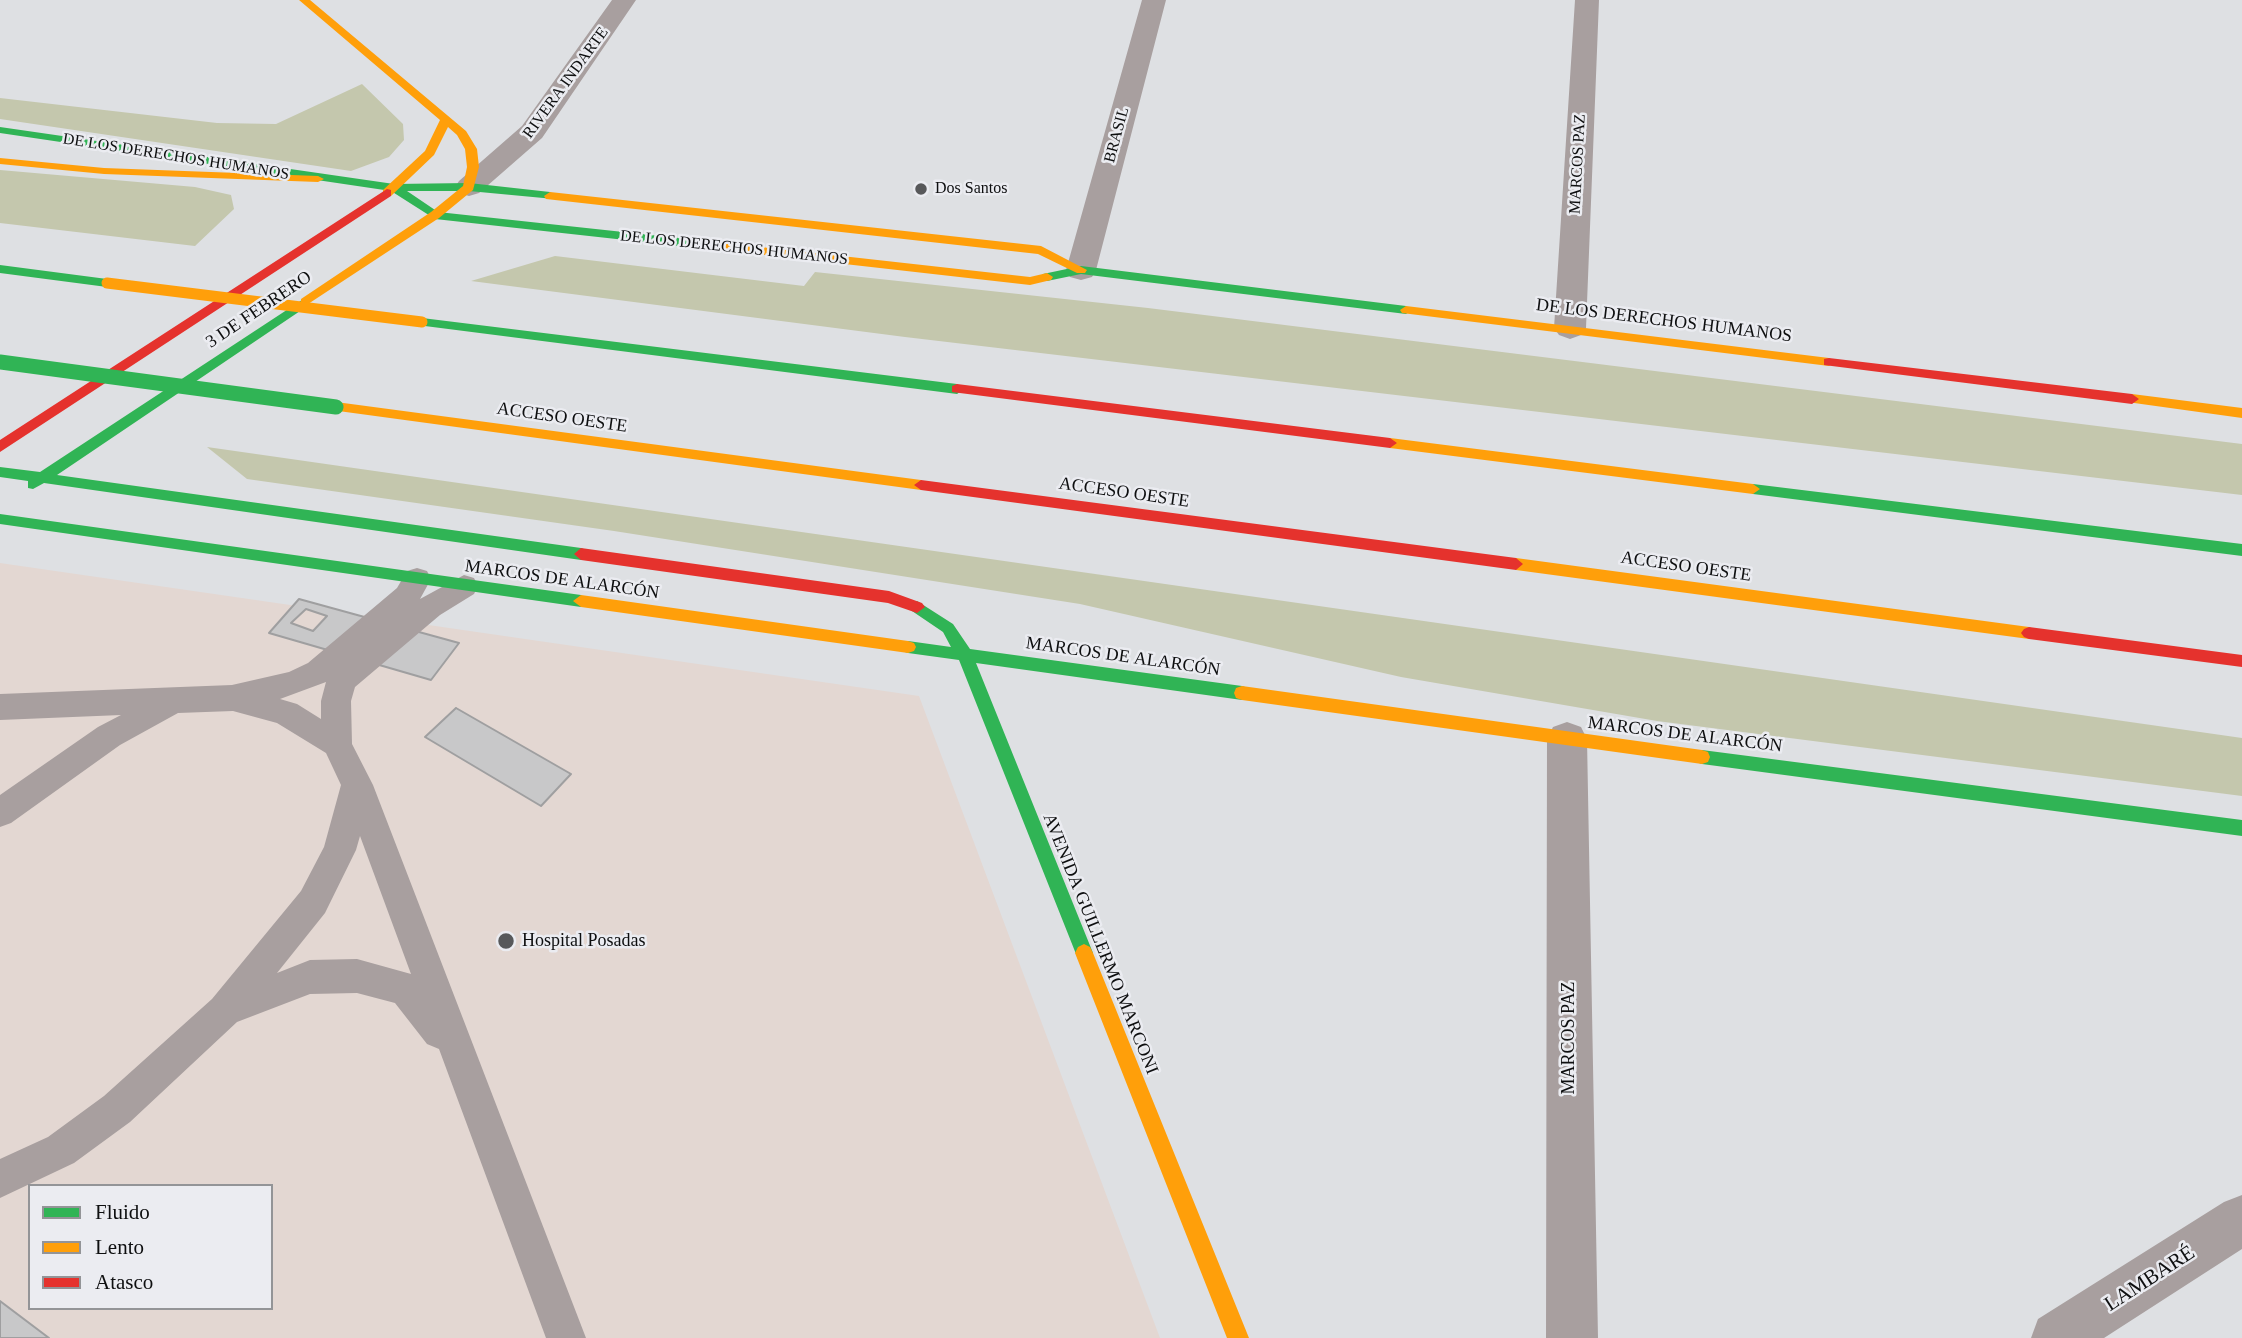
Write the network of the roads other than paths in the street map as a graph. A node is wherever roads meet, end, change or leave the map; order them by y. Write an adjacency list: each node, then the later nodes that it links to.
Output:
1 (304, 0): 5 (main road)
2 (624, 0): 9 (street, RIVERA INDARTE)
3 (1154, 0): 13 (street, BRASIL)
4 (1587, 0): 14 (street, MARCOS PAZ)
5 (446, 119): 9 (main road); 10 (main road, 3 DE FEBRERO)
6 (0, 130): 8 (main road, DE LOS DERECHOS HUMANOS)
7 (0, 161): 8 (main road)
8 (317, 179): 10 (main road, DE LOS DERECHOS HUMANOS)
9 (469, 187): 10 (main road, DE LOS DERECHOS HUMANOS); 11 (main road, 3 DE FEBRERO); 13 (main road, DE LOS DERECHOS HUMANOS)
10 (394, 188): 11 (main road, DE LOS DERECHOS HUMANOS); 17 (main road, 3 DE FEBRERO)
11 (435, 215): 13 (main road, DE LOS DERECHOS HUMANOS); 19 (main road, 3 DE FEBRERO)
12 (0, 270): 22 (main road, bridge)
13 (1081, 270): 14 (main road, DE LOS DERECHOS HUMANOS)
14 (1570, 328): 16 (main road, DE LOS DERECHOS HUMANOS)
15 (0, 362): 27 (main road, ACCESO OESTE, bridge)
16 (2242, 413)
17 (0, 447)
18 (0, 472): 19 (main road, MARCOS DE ALARCÓN)
19 (45, 478): 20 (main road, 3 DE FEBRERO); 25 (main road, MARCOS DE ALARCÓN)
20 (22, 490)
21 (0, 519): 23 (main road, MARCOS DE ALARCÓN)
22 (2242, 550)
23 (417, 579): 24 (main road, MARCOS DE ALARCÓN); 28 (lane)
24 (464, 586): 26 (main road, MARCOS DE ALARCÓN); 32 (lane)
25 (889, 597): 26 (main road, AVENIDA GUILLERMO MARCONI)
26 (965, 655): 31 (main road, MARCOS DE ALARCÓN); 41 (main road, AVENIDA GUILLERMO MARCONI)
27 (2242, 661)
28 (233, 698): 29 (lane); 32 (lane)
29 (182, 700): 30 (lane); 34 (lane)
30 (0, 707)
31 (1567, 739): 35 (main road, MARCOS DE ALARCÓN); 42 (street, MARCOS PAZ)
32 (337, 744): 33 (lane)
33 (358, 785): 36 (lane); 37 (lane)
34 (0, 813)
35 (2242, 828)
36 (224, 1011): 37 (lane); 38 (lane)
37 (456, 1051): 40 (lane)
38 (0, 1179)
39 (2242, 1220): 43 (street, LAMBARÉ)
40 (566, 1338)
41 (1238, 1338)
42 (1572, 1338)
43 (2057, 1338)

